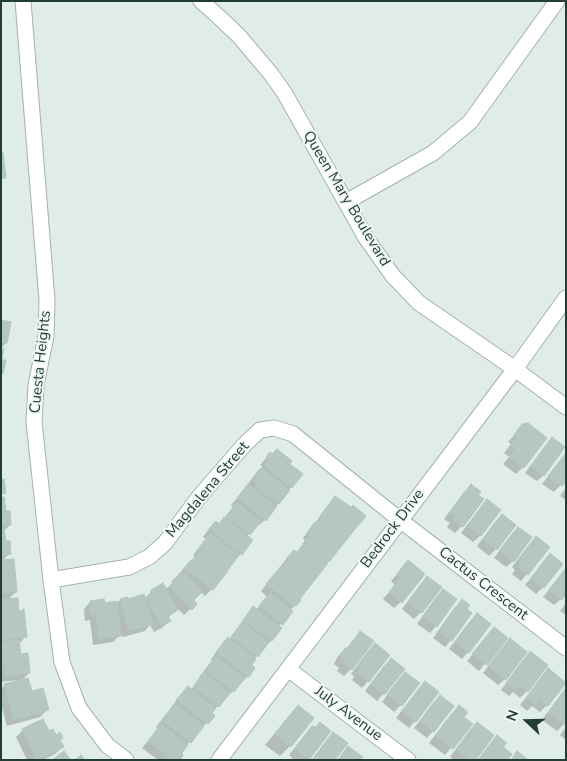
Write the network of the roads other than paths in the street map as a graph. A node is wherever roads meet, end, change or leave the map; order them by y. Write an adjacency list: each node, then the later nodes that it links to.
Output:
1 (23, 1): 9 (street, Cuesta Heights)
2 (201, 1): 4 (street, Queen Mary Boulevard)
3 (557, 1): 4 (street)
4 (346, 202): 6 (street, Queen Mary Boulevard)
5 (566, 298): 6 (street, Bedrock Drive)
6 (515, 369): 7 (street, Queen Mary Boulevard); 8 (street, Bedrock Drive)
7 (566, 407)
8 (400, 520): 9 (street, Magdalena Street); 10 (street, Cactus Crescent); 11 (street, Bedrock Drive)
9 (51, 580): 12 (street, Cuesta Heights)
10 (566, 648)
11 (288, 669): 13 (street, Bedrock Drive); 14 (street, July Avenue)
12 (126, 760)
13 (220, 760)
14 (408, 760)

